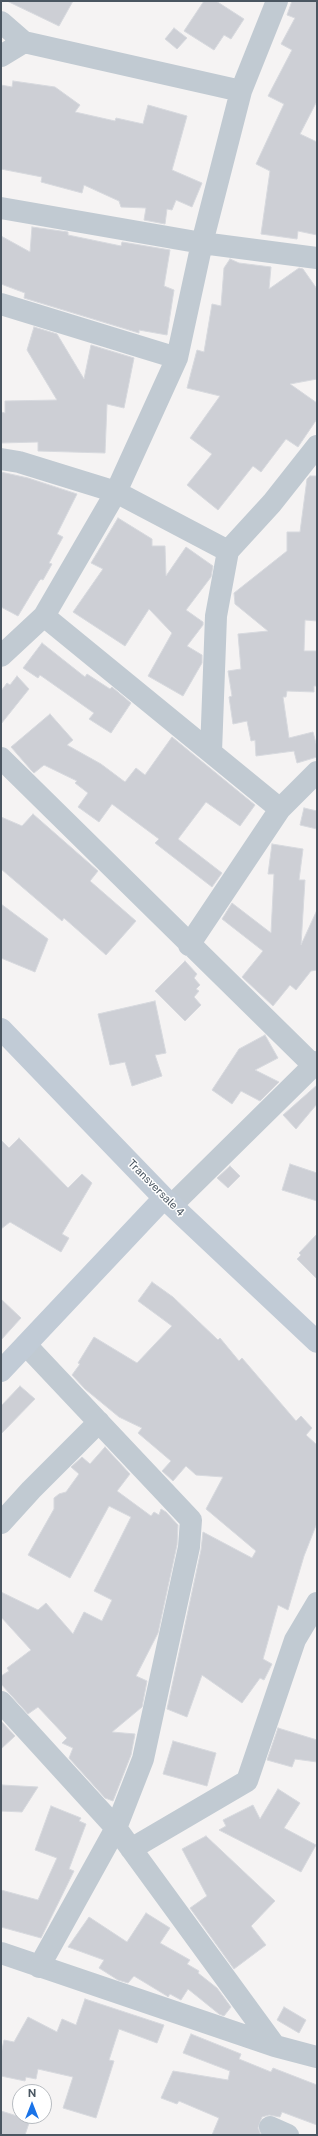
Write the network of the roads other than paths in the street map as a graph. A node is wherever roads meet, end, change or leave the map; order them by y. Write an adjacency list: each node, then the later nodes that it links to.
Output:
1 (277, 1): 5 (street)
2 (1, 22): 3 (street)
3 (24, 42): 4 (street); 5 (street)
4 (1, 56)
5 (241, 91): 7 (street)
6 (1, 208): 7 (street)
7 (202, 243): 8 (street); 10 (street)
8 (317, 258)
9 (1, 304): 10 (street)
10 (177, 358): 13 (street)
11 (317, 446): 14 (street)
12 (1, 459): 13 (street)
13 (116, 492): 14 (street); 15 (street)
14 (228, 551): 17 (street)
15 (44, 616): 16 (street); 17 (street)
16 (2, 653)
17 (211, 752): 20 (street)
18 (1, 758): 21 (street)
19 (317, 772): 20 (street)
20 (280, 809): 21 (street)
21 (189, 945): 23 (street)
22 (1, 1029): 24 (main road, Transversale 4)
23 (315, 1064): 24 (street)
24 (168, 1201): 25 (main road, Transversale 4); 26 (main road)
25 (317, 1342)
26 (26, 1345): 27 (main road); 28 (street)
27 (1, 1371)
28 (99, 1422): 29 (street); 32 (street)
29 (1, 1523)
30 (317, 1603): 33 (street)
31 (1, 1702): 32 (street)
32 (116, 1828): 33 (street); 35 (street)
33 (131, 1849): 36 (street)
34 (1, 1953): 35 (street)
35 (39, 1967): 36 (street)
36 (275, 2046): 37 (street)
37 (317, 2057)

